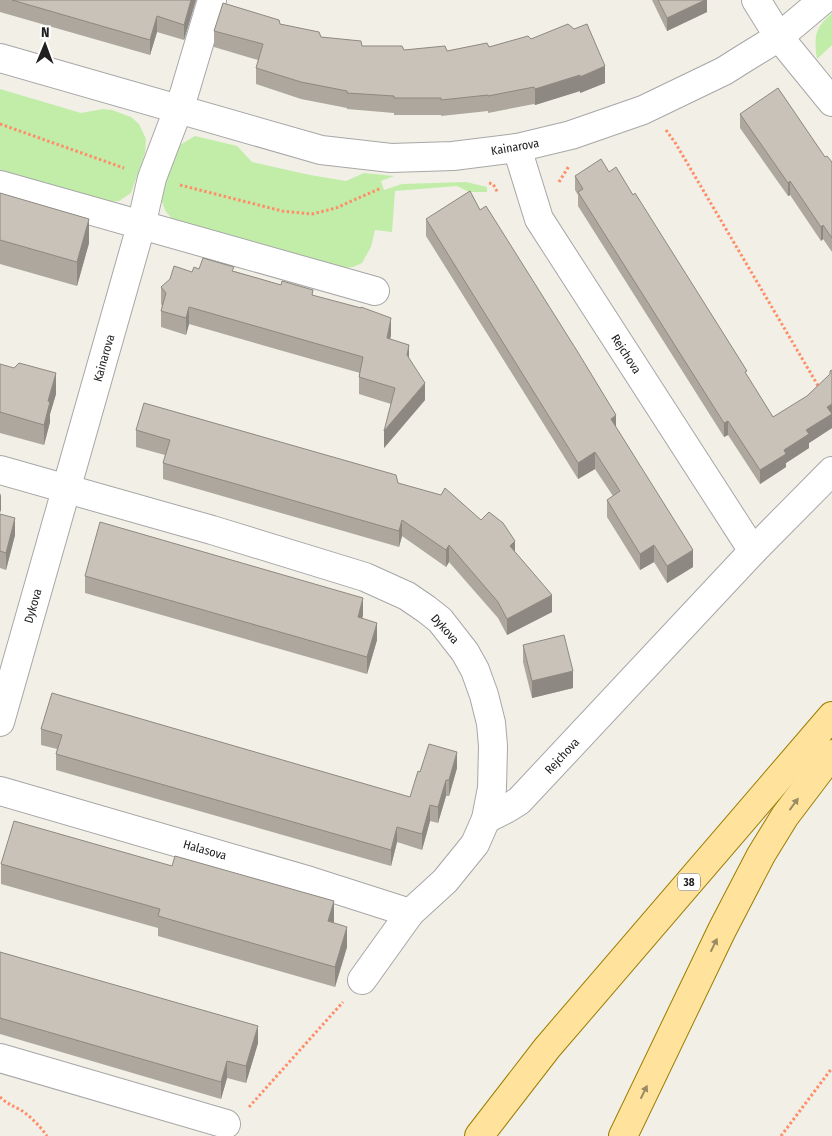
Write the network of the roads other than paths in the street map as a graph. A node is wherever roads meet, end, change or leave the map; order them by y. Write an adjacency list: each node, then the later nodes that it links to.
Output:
1 (212, 0): 7 (street)
2 (756, 0): 4 (street)
3 (823, 0): 4 (street, Kainarova)
4 (779, 37): 6 (street); 8 (street, Kainarova)
5 (0, 58): 7 (street, Kainarova)
6 (832, 102)
7 (177, 110): 8 (street, Kainarova); 10 (street, Kainarova)
8 (517, 148): 15 (street, Rejchova)
9 (0, 185): 10 (street)
10 (141, 226): 11 (street); 14 (street, Kainarova)
11 (375, 291)
12 (0, 470): 14 (street, Dykova)
13 (832, 471): 15 (street, Rejchova)
14 (67, 490): 17 (street, Dykova); 20 (street, Dykova)
15 (753, 551): 20 (street, Rejchova)
16 (832, 716): 25 (main road, 38)
17 (0, 722)
18 (832, 754): 26 (main road, one-way to 18)
19 (0, 791): 21 (street, Halasova)
20 (486, 819): 21 (street, Dykova)
21 (410, 913): 22 (street, Dykova)
22 (362, 980)
23 (0, 1058): 24 (street)
24 (236, 1117)
25 (479, 1136)
26 (623, 1136)

